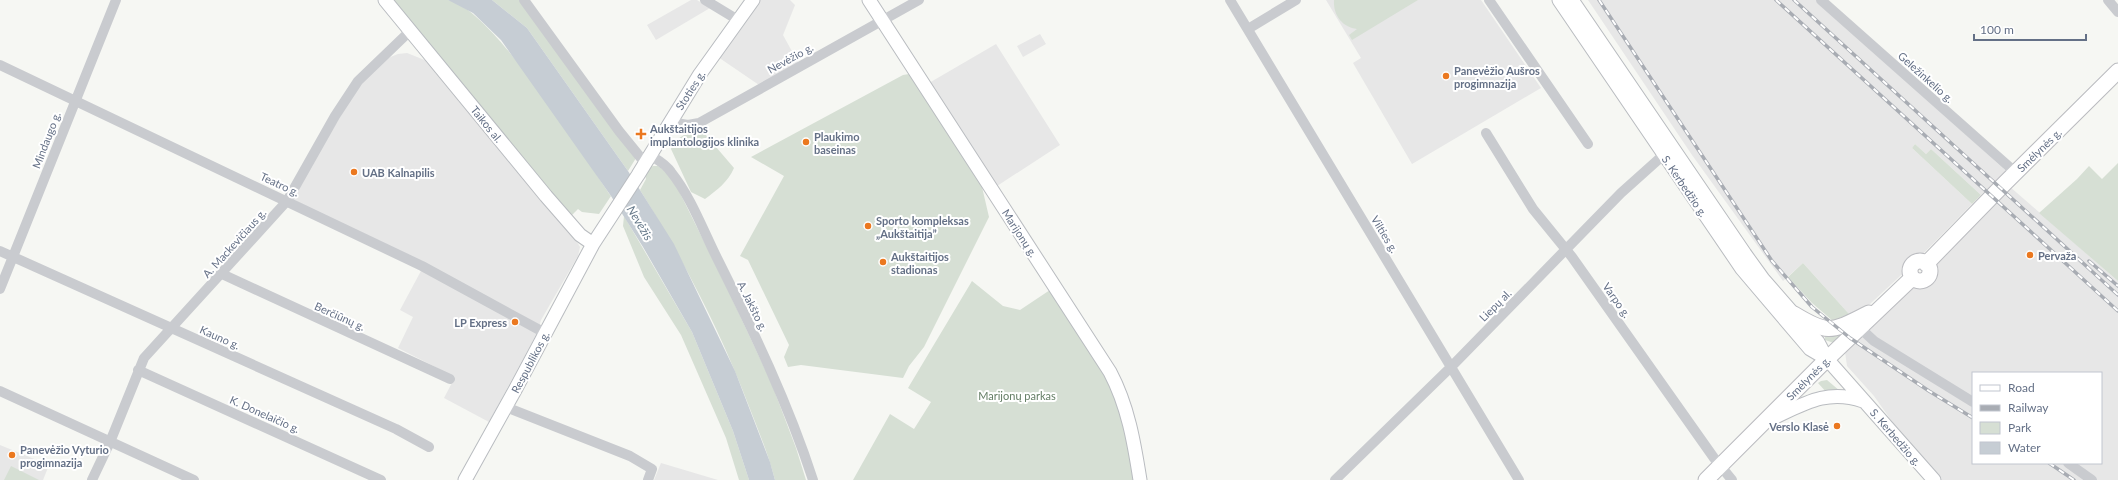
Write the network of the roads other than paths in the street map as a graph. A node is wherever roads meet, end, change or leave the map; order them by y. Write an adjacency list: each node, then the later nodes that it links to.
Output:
1 (116, 0): 22 (street, Mindaugo g.)
2 (385, 0): 19 (main road, Taikos al.)
3 (524, 0): 27 (street, A. Jakšto g.)
4 (705, 0): 16 (street)
5 (752, 0): 16 (main road, Stoties g.)
6 (869, 0): 17 (main road, Marijonų g.)
7 (919, 0): 17 (street, Nevėžio g.)
8 (1230, 0): 18 (street, Vilties g.)
9 (1296, 0): 18 (street)
10 (1489, 0): 25 (street)
11 (1558, 0): 26 (main road, S. Kerbedžio g.)
12 (1572, 0): 26 (main road, S. Kerbedžio g.)
13 (1821, 0): 28 (street, Geležinkelio g.)
14 (2108, 0): 15 (street)
15 (2118, 12)
16 (738, 20): 23 (main road, Stoties g.)
17 (882, 20): 23 (street, Nevėžio g.); 60 (main road, Marijonų g.)
18 (1248, 29): 42 (street, Vilties g.)
19 (410, 31): 29 (street, A. Mackevičiaus g.); 30 (main road, Taikos al.)
20 (0, 65): 22 (street, Teatro g.)
21 (2118, 71): 28 (highway, Smėlynės g.)
22 (75, 101): 29 (street, Teatro g.); 33 (street, Mindaugo g.)
23 (670, 122): 27 (main road, Stoties g.)
24 (1486, 132): 31 (street, Varpo g.)
25 (1588, 144)
26 (1668, 151): 31 (street, Liepų al.); 37 (main road, S. Kerbedžio g.); 41 (main road, S. Kerbedžio g.)
27 (648, 159): 30 (main road, Stoties g.); 59 (street, A. Jakšto g.)
28 (2016, 172): 36 (highway, Smėlynės g.)
29 (287, 201): 34 (street, A. Mackevičiaus g.); 40 (street, Teatro g.)
30 (593, 244): 40 (main road, Respublikos g.)
31 (1567, 250): 42 (street, Liepų al.); 53 (street, Varpo g.)
32 (0, 251): 33 (street, Kauno g.)
33 (13, 257): 35 (street, Mindaugo g.); 38 (street, Kauno g.)
34 (222, 274): 38 (street, A. Mackevičiaus g.); 44 (street, Berčiūnų g.)
35 (0, 289)
36 (1880, 307): 37 (highway); 39 (highway, Smėlynės g.)
37 (1794, 314): 41 (main road, S. Kerbedžio g.)
38 (172, 328): 43 (street, A. Mackevičiaus g.); 51 (street, Kauno g.)
39 (1860, 328): 41 (highway, Smėlynės g.); 46 (street)
40 (545, 333): 48 (main road, Respublikos g.)
41 (1827, 359): 47 (main road, S. Kerbedžio g.); 49 (highway, Smėlynės g.)
42 (1451, 367): 61 (street, Liepų al.); 62 (street, Vilties g.)
43 (138, 370): 50 (street, A. Mackevičiaus g.); 56 (street, K. Donelaičio g.)
44 (450, 379)
45 (0, 391): 50 (street)
46 (1972, 401)
47 (1865, 402): 49 (main road); 65 (main road, S. Kerbedžio g.)
48 (506, 407): 57 (main road, Respublikos g.); 58 (street)
49 (1765, 421): 53 (highway, Smėlynės g.)
50 (110, 442): 54 (street, A. Mackevičiaus g.); 55 (street)
51 (429, 447)
52 (2069, 464): 66 (street)
53 (1720, 466): 63 (highway, Smėlynės g.); 64 (street, Varpo g.)
54 (92, 480)
55 (194, 480)
56 (381, 480)
57 (465, 480)
58 (648, 480)
59 (813, 480)
60 (1140, 480)
61 (1335, 480)
62 (1519, 480)
63 (1706, 480)
64 (1732, 480)
65 (1934, 480)
66 (2092, 480)

